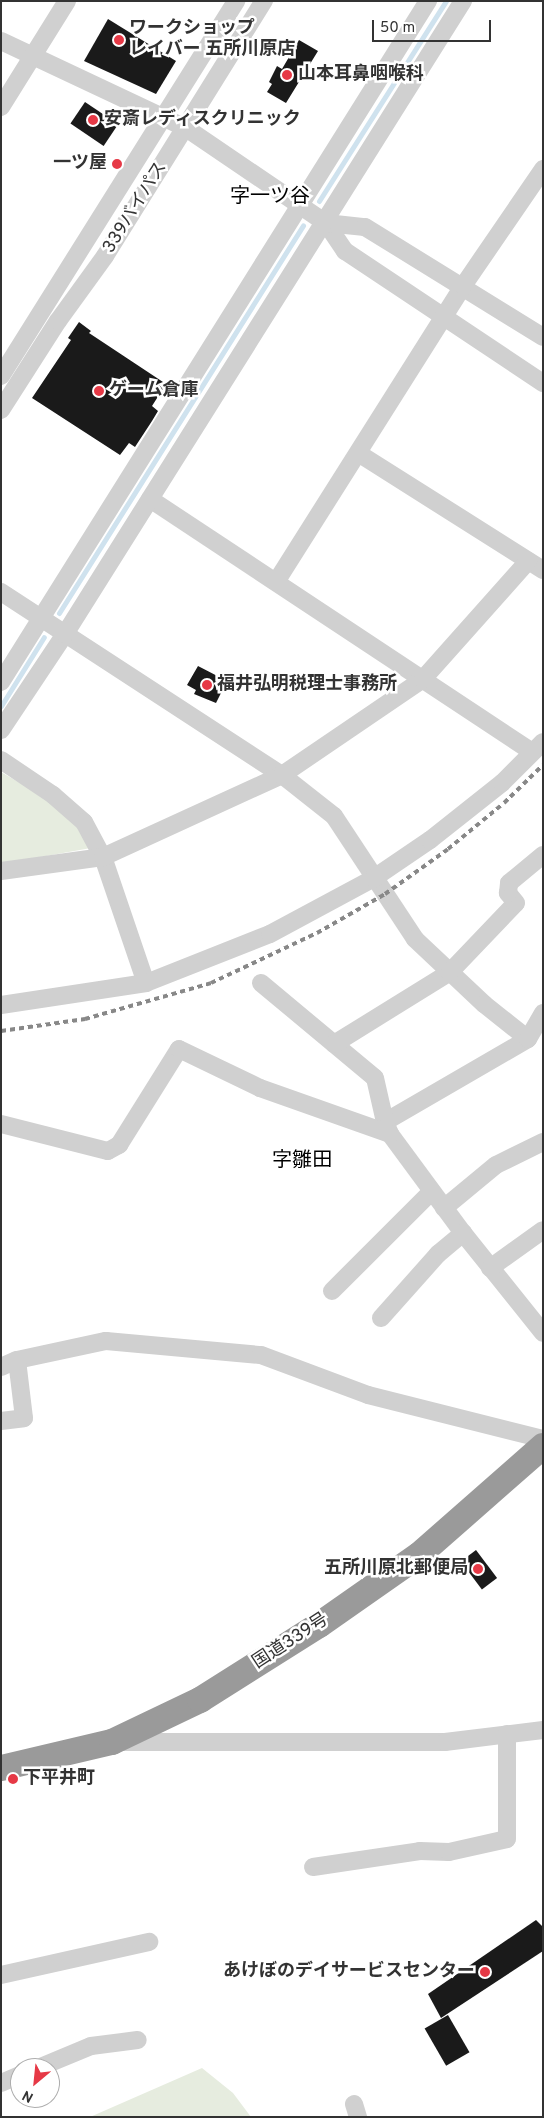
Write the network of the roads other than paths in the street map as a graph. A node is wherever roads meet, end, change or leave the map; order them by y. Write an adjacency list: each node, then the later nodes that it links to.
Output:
1 (67, 1): 7 (street)
2 (236, 1): 9 (street)
3 (264, 1): 10 (street, 339バイパス)
4 (428, 1): 12 (street)
5 (463, 1): 13 (street)
6 (1, 41): 7 (street)
7 (32, 57): 8 (street); 9 (street)
8 (1, 107)
9 (164, 116): 10 (street); 17 (street)
10 (186, 128): 12 (street); 19 (street, 339バイパス)
11 (543, 168): 14 (street)
12 (301, 205): 13 (street); 25 (street)
13 (326, 222): 14 (street); 15 (street); 21 (street)
14 (463, 286): 15 (street); 16 (street)
15 (443, 317): 18 (street); 20 (street)
16 (543, 336)
17 (1, 376)
18 (543, 383)
19 (1, 410)
20 (358, 453): 22 (street); 23 (street)
21 (150, 499): 23 (street); 26 (street)
22 (536, 566): 27 (street)
23 (276, 582): 27 (street)
24 (1, 592): 25 (street)
25 (41, 618): 26 (street); 28 (street)
26 (65, 634): 29 (street); 32 (street)
27 (423, 679): 30 (street); 32 (street)
28 (1, 682)
29 (1, 730)
30 (538, 747): 36 (street)
31 (1, 760): 34 (street)
32 (282, 776): 34 (street); 36 (street)
33 (543, 855): 37 (street)
34 (103, 857): 35 (street); 38 (street)
35 (1, 871)
36 (374, 878): 37 (street); 38 (street)
37 (450, 972): 42 (street); 43 (street)
38 (146, 983): 40 (street)
39 (261, 983): 43 (street)
40 (1, 1005)
41 (543, 1013): 42 (street)
42 (528, 1039): 45 (street)
43 (334, 1044): 45 (street)
44 (1, 1124): 45 (street)
45 (387, 1128): 47 (street)
46 (543, 1142): 48 (street)
47 (432, 1192): 48 (street); 52 (street)
48 (444, 1208): 50 (street)
49 (543, 1230): 51 (street)
50 (462, 1234): 51 (street); 53 (street)
51 (490, 1268): 54 (street)
52 (332, 1291)
53 (381, 1318)
54 (543, 1334)
55 (9, 1364): 56 (street); 57 (street)
56 (1, 1421)
57 (543, 1439)
58 (543, 1446): 61 (highway, 国道339号)
59 (543, 1730): 60 (street)
60 (507, 1734): 61 (street); 63 (street)
61 (112, 1742): 62 (highway, 国道339号)
62 (1, 1768)
63 (313, 1867)
64 (149, 1942): 65 (street)
65 (1, 1975)
66 (138, 2040): 67 (street)
67 (60, 2059)

